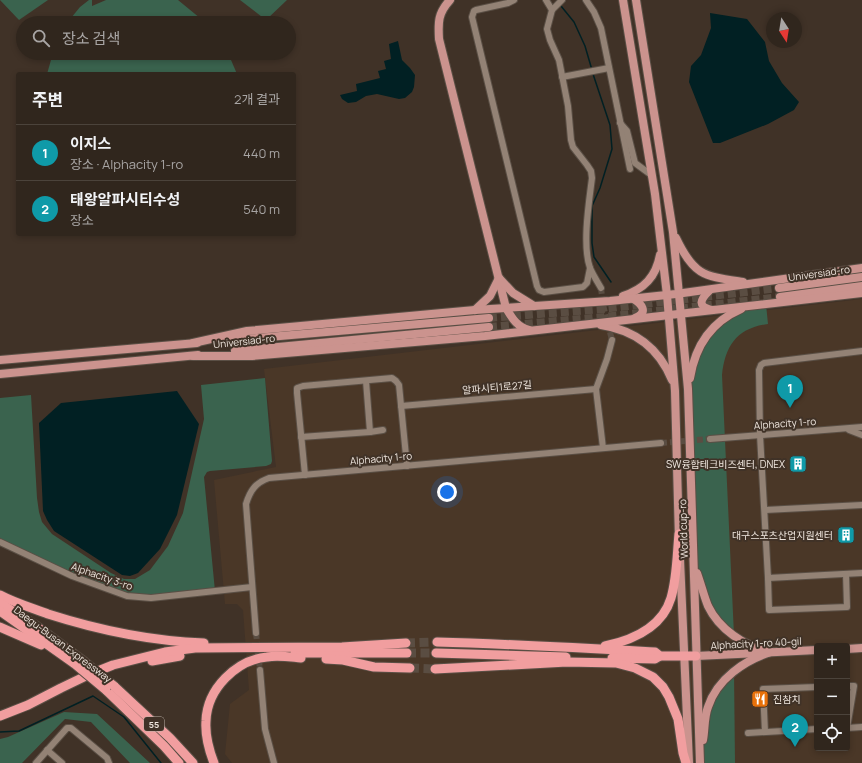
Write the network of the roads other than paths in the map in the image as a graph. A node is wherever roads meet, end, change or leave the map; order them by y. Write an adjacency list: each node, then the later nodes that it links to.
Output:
1 (450, 0): 19 (main road)
2 (514, 0): 16 (street)
3 (546, 0): 8 (street)
4 (562, 0): 8 (street)
5 (586, 0): 9 (street)
6 (623, 0): 12 (main road, World cup-ro)
7 (636, 0): 14 (main road)
8 (552, 10): 10 (street)
9 (609, 68): 10 (street); 11 (street)
10 (562, 77): 16 (street)
11 (620, 122): 12 (street); 13 (street)
12 (648, 167): 15 (main road, World cup-ro)
13 (630, 169)
14 (673, 232): 20 (main road); 25 (main road, World cup-ro)
15 (661, 248): 26 (main road, World cup-ro); 28 (main road)
16 (590, 268): 22 (street)
17 (862, 268): 20 (main road)
18 (862, 277): 21 (main road, Universiad-ro)
19 (499, 278): 30 (main road); 31 (main road); 32 (main road)
20 (752, 284): 23 (main road)
21 (862, 286)
22 (601, 288)
23 (709, 290): 25 (main road); 33 (main road)
24 (862, 293): 29 (main road)
25 (680, 294): 26 (main road); 34 (main road, World cup-ro)
26 (667, 295): 27 (main road); 35 (main road, World cup-ro)
27 (632, 298): 28 (main road); 37 (main road)
28 (610, 301): 30 (main road)
29 (756, 305): 33 (main road); 49 (main road)
30 (534, 306): 31 (main road)
31 (506, 308): 32 (main road); 40 (main road)
32 (475, 310): 42 (main road)
33 (712, 310): 34 (main road)
34 (681, 314): 35 (main road); 49 (main road, World cup-ro)
35 (668, 315): 37 (main road); 50 (main road, World cup-ro)
36 (489, 318): 42 (main road, Universiad-ro)
37 (634, 318): 38 (main road)
38 (592, 324): 40 (main road); 50 (main road)
39 (490, 327): 44 (main road, Universiad-ro)
40 (534, 331): 44 (main road)
41 (612, 340): 48 (street)
42 (193, 343): 45 (main road, Universiad-ro)
43 (862, 351): 56 (street)
44 (193, 356): 46 (main road, Universiad-ro)
45 (0, 360)
46 (0, 374)
47 (366, 381): 51 (street); 55 (street); 58 (street)
48 (596, 389): 51 (street, 알파시티1로27길); 61 (street)
49 (688, 389): 68 (main road, World cup-ro)
50 (675, 391): 66 (main road, World cup-ro)
51 (401, 406): 62 (street)
52 (862, 427): 53 (street, Alphacity 1-ro)
53 (846, 429): 56 (street, Alphacity 1-ro); 57 (street)
54 (384, 430): 55 (street)
55 (370, 432): 58 (street)
56 (760, 435): 59 (street, Alphacity 1-ro); 65 (street)
57 (862, 435)
58 (301, 437): 63 (street)
59 (710, 439)
60 (661, 443): 61 (street, Alphacity 1-ro)
61 (603, 448): 62 (street, Alphacity 1-ro)
62 (407, 466): 63 (street, Alphacity 1-ro)
63 (305, 475): 72 (street, Alphacity 1-ro)
64 (862, 505): 65 (street)
65 (765, 510): 71 (street)
66 (679, 534): 80 (highway); 91 (main road, World cup-ro)
67 (0, 542): 72 (street, Alphacity 3-ro)
68 (695, 564): 86 (main road); 92 (main road, World cup-ro)
69 (862, 573): 70 (street)
70 (846, 574): 71 (street); 71 (street)
71 (768, 578)
72 (252, 587): 77 (street, Alphacity 1-ro)
73 (0, 595): 84 (highway)
74 (0, 603): 93 (highway, Daegu-Busan Expressway / 55)
75 (0, 611): 87 (highway, Daegu-Busan Expressway / 55)
76 (0, 627): 87 (highway)
77 (256, 633)
78 (437, 642): 80 (highway)
79 (406, 643): 85 (highway)
80 (592, 648): 90 (highway)
81 (862, 648): 82 (main road)
82 (850, 649)
83 (814, 650): 86 (main road, Alphacity 1-ro 40-gil)
84 (268, 651): 85 (highway); 102 (highway); 103 (highway); 114 (highway)
85 (307, 652): 88 (highway); 94 (highway)
86 (771, 652): 92 (main road, Alphacity 1-ro 40-gil); 117 (main road)
87 (60, 653): 93 (highway, Daegu-Busan Expressway / 55)
88 (407, 653)
89 (436, 653): 90 (highway)
90 (660, 656): 91 (highway)
91 (684, 656): 92 (highway); 116 (main road, World cup-ro)
92 (696, 656): 117 (main road, World cup-ro)
93 (79, 662): 98 (highway, Daegu-Busan Expressway / 55, bridge)
94 (410, 668)
95 (435, 669): 116 (highway)
96 (260, 670): 115 (street)
97 (850, 686): 100 (street)
98 (110, 688): 112 (highway, Daegu-Busan Expressway / 55); 113 (highway, Daegu-Busan Expressway / 55)
99 (814, 688): 106 (street)
100 (850, 710)
101 (849, 715): 104 (street)
102 (0, 716)
103 (0, 720)
104 (862, 727)
105 (814, 730): 106 (street)
106 (765, 732): 107 (street)
107 (748, 733)
108 (47, 750): 109 (street); 110 (street); 111 (street)
109 (36, 763)
110 (62, 763)
111 (109, 763)
112 (179, 763)
113 (193, 763)
114 (214, 763)
115 (274, 763)
116 (687, 763)
117 (700, 763)

